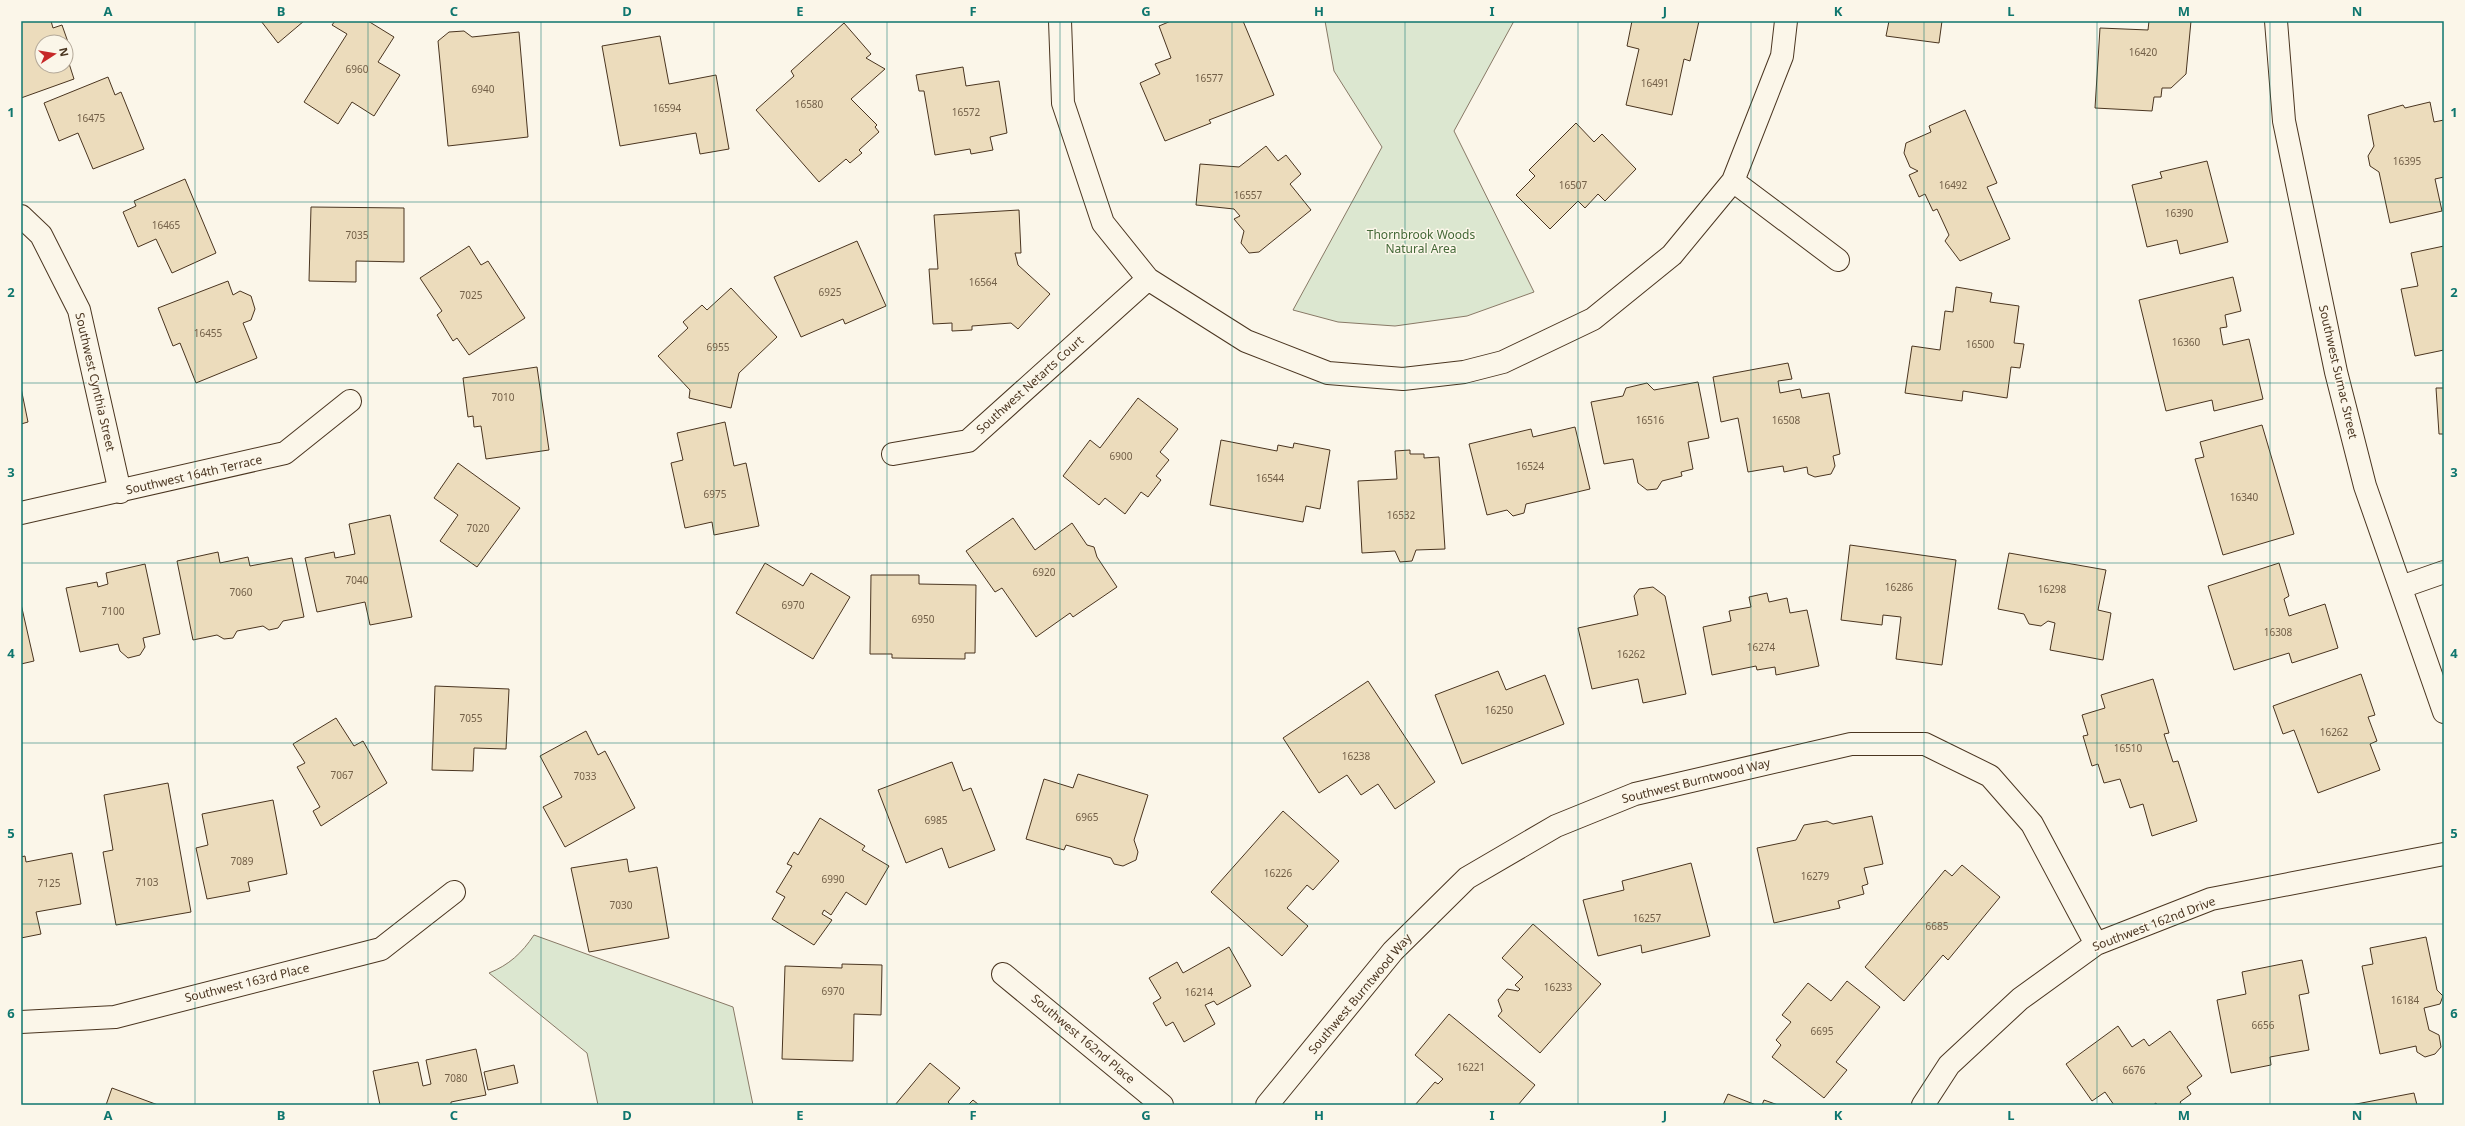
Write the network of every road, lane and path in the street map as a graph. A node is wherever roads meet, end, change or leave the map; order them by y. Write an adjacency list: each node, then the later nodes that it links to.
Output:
1 (1060, 21): 7 (street)
2 (1786, 21): 4 (street)
3 (2276, 21): 13 (street, Southwest Sumac Street)
4 (1734, 181): 6 (street); 7 (street)
5 (21, 216): 10 (street, Southwest Cynthia Street)
6 (1838, 260)
7 (1148, 279): 9 (street, Southwest Netarts Court)
8 (350, 401): 10 (street, Southwest 164th Terrace)
9 (893, 454)
10 (120, 492): 11 (street, Southwest 164th Terrace)
11 (21, 513)
12 (2444, 572): 13 (street)
13 (2401, 587): 14 (street, Southwest Sumac Street)
14 (2444, 712)
15 (2444, 854): 17 (street, Southwest 162nd Drive)
16 (454, 892): 19 (street, Southwest 163rd Place)
17 (2096, 944): 21 (street, Southwest Burntwood Way); 22 (street, Southwest 162nd Drive)
18 (1003, 974): 20 (street, Southwest 162nd Place)
19 (21, 1022)
20 (1162, 1105)
21 (1267, 1105)
22 (1923, 1105)

